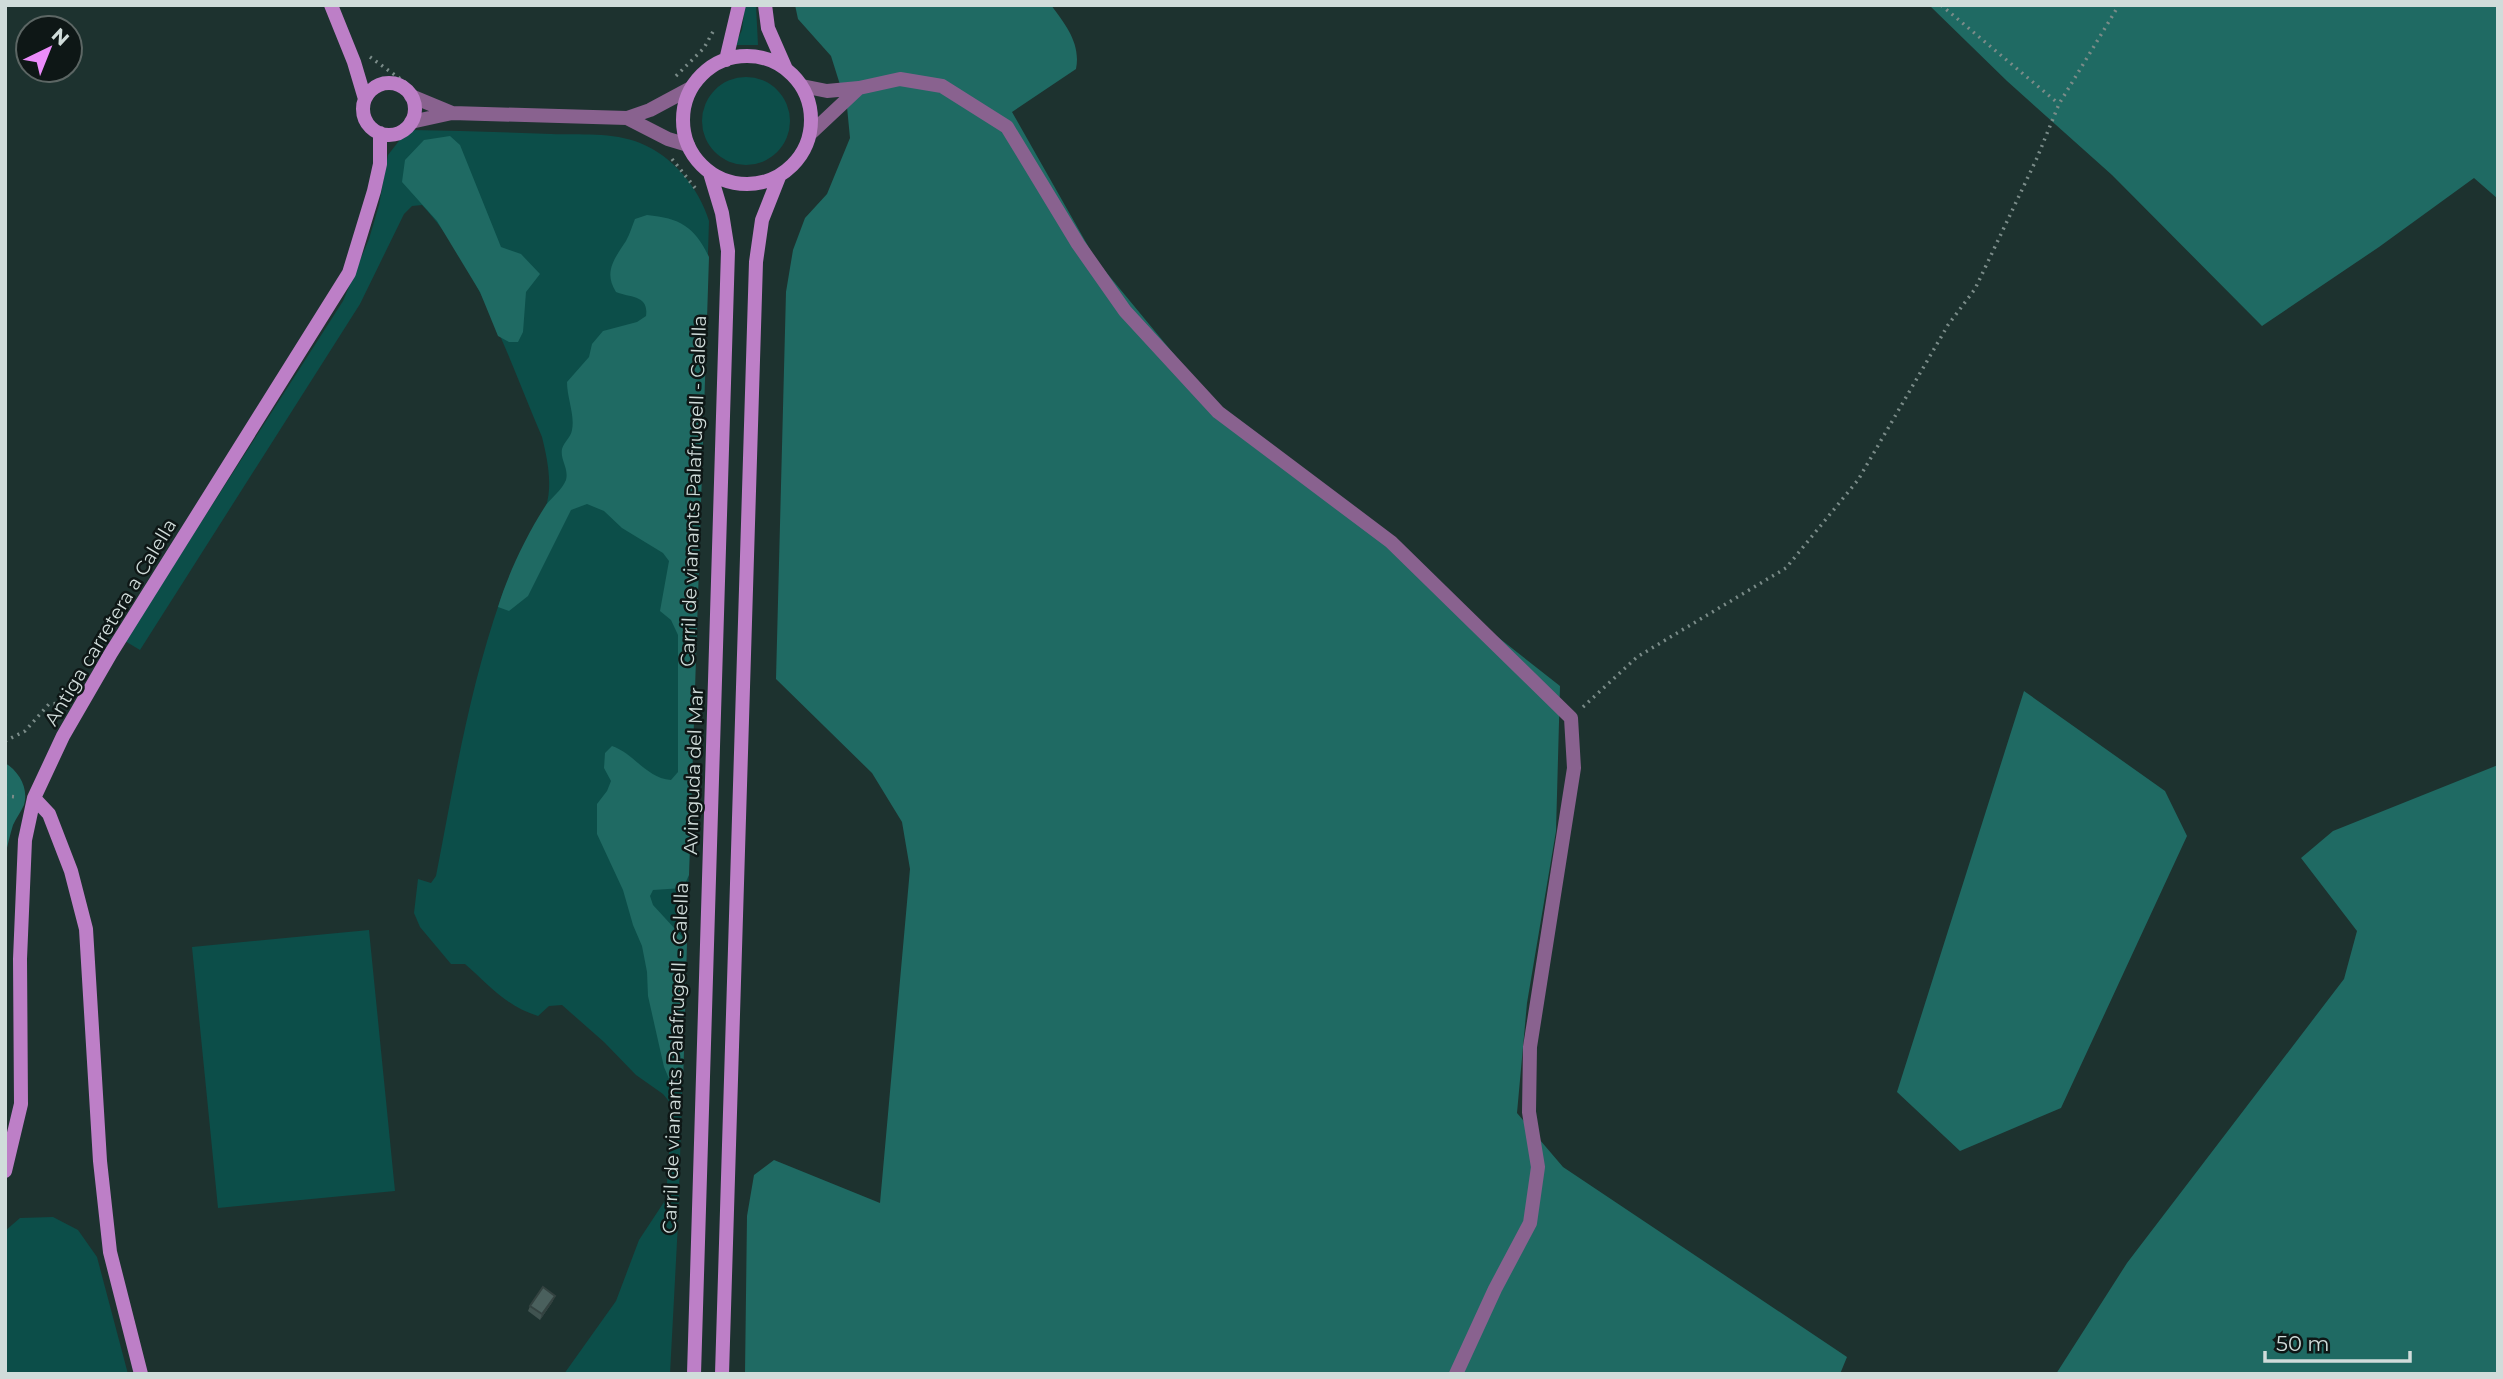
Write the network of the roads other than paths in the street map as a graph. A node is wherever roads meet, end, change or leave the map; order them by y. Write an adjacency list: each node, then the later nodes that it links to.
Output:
1 (331, 5): 10 (main road)
2 (739, 5): 4 (main road)
3 (765, 5): 5 (main road)
4 (726, 60): 5 (main road); 7 (main road)
5 (786, 69): 6 (main road)
6 (802, 86): 8 (street); 15 (main road)
7 (691, 88): 12 (street); 16 (main road)
8 (859, 88): 15 (street); 24 (street)
9 (414, 97): 10 (main road); 11 (street); 13 (main road)
10 (365, 99): 14 (main road)
11 (452, 113): 12 (street); 13 (street)
12 (627, 118): 16 (street)
13 (411, 122): 14 (main road)
14 (380, 133): 19 (main road, Antiga carretera a Calella)
15 (810, 134): 18 (main road)
16 (688, 145): 17 (main road)
17 (710, 173): 18 (main road); 22 (main road, Avinguda del Mar)
18 (779, 177): 23 (main road)
19 (34, 798): 20 (main road, Antiga carretera a Calella); 21 (main road)
20 (5, 1171)
21 (141, 1374)
22 (694, 1374)
23 (722, 1374)
24 (1456, 1374)

